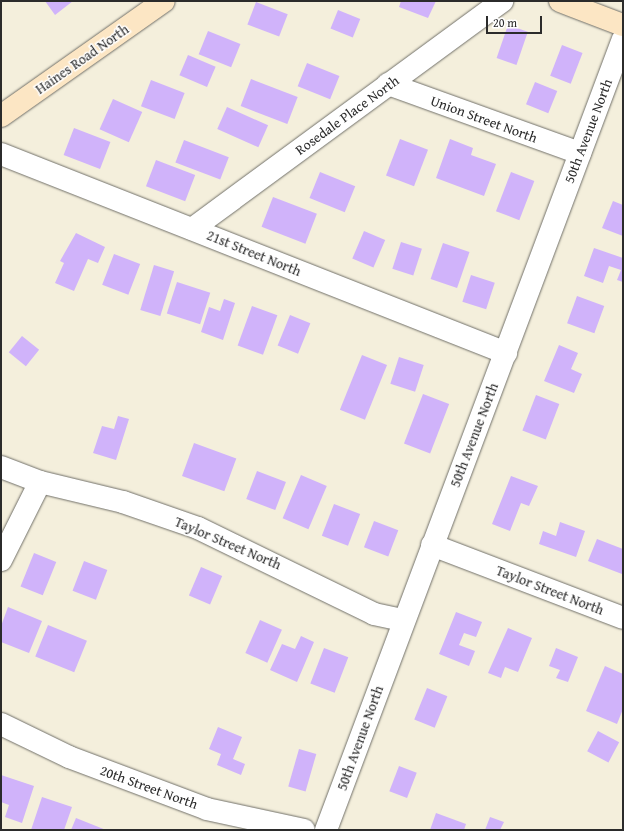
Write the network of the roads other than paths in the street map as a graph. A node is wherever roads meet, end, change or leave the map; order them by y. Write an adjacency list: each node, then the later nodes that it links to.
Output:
1 (164, 1): 7 (street, Haines Road North)
2 (502, 1): 6 (street, Rosedale Place North)
3 (560, 1): 4 (street)
4 (623, 25)
5 (623, 39): 8 (street, 50th Avenue North)
6 (388, 84): 8 (street, Union Street North); 10 (street, Rosedale Place North)
7 (1, 116)
8 (580, 153): 11 (street, 50th Avenue North)
9 (1, 154): 10 (street, 21st Street North)
10 (192, 229): 11 (street, 21st Street North)
11 (506, 353): 14 (street, 50th Avenue North)
12 (1, 467): 13 (street, Taylor Street North)
13 (40, 482): 15 (street); 17 (street, Taylor Street North)
14 (432, 545): 16 (street, Taylor Street North); 17 (street, 50th Avenue North)
15 (1, 560)
16 (623, 618)
17 (403, 620): 20 (street, 50th Avenue North)
18 (1, 724): 19 (street, 20th Street North)
19 (304, 830)
20 (326, 830)

